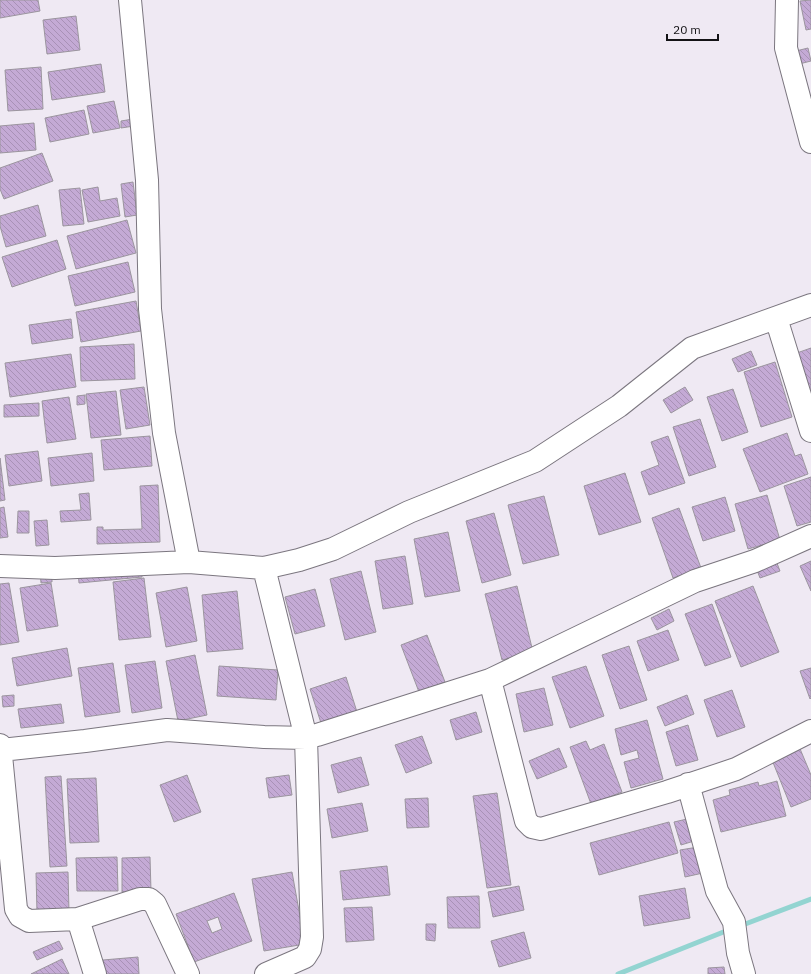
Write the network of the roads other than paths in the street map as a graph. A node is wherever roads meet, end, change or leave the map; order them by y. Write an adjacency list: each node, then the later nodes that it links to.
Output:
1 (130, 0): 8 (street)
2 (787, 0): 3 (street)
3 (811, 142)
4 (811, 305): 5 (street)
5 (776, 318): 6 (street); 10 (street)
6 (811, 431)
7 (811, 536): 11 (street)
8 (189, 562): 9 (street); 10 (street)
9 (0, 566)
10 (264, 568): 13 (street)
11 (490, 680): 13 (street); 15 (street)
12 (811, 731): 15 (street)
13 (306, 738): 14 (street); 20 (street)
14 (0, 748): 16 (street)
15 (688, 784): 21 (street)
16 (8, 912): 17 (street)
17 (78, 918): 18 (street); 19 (street)
18 (96, 974)
19 (188, 974)
20 (266, 974)
21 (744, 974)

